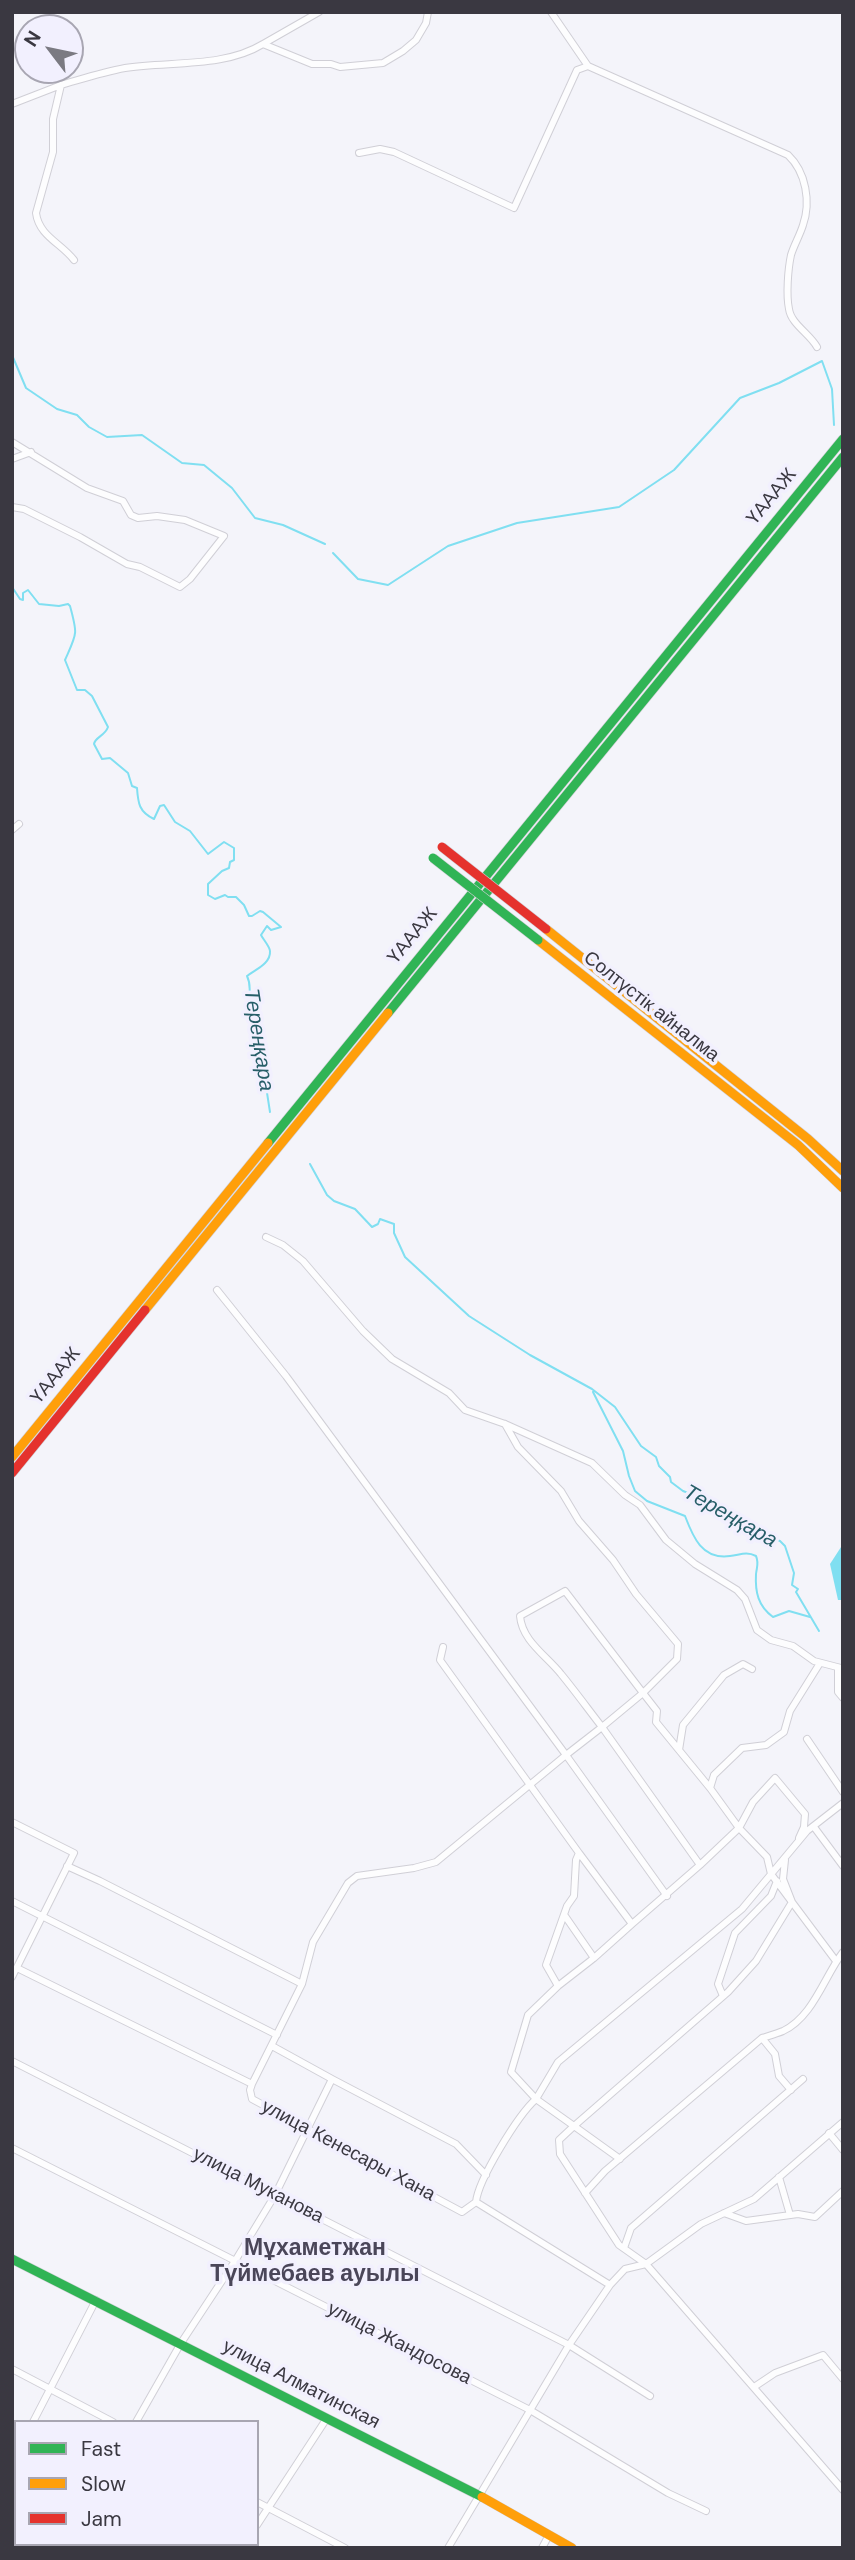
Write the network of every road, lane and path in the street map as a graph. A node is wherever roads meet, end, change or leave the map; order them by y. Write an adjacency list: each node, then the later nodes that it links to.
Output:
1 (319, 12): 4 (street)
2 (428, 12): 4 (street)
3 (551, 12): 5 (street)
4 (263, 44): 6 (street)
5 (588, 66): 8 (street); 10 (street)
6 (61, 85): 7 (street); 9 (street)
7 (12, 104)
8 (359, 153)
9 (74, 260)
10 (817, 347)
11 (841, 441): 28 (main road, ҮАААЖ)
12 (12, 442): 13 (street)
13 (31, 452): 15 (street); 16 (street)
14 (843, 457): 29 (main road, ҮАААЖ)
15 (12, 459)
16 (12, 507)
17 (19, 824): 18 (street)
18 (12, 830)
19 (442, 847): 21 (main road, Солтүстік айналма, bridge)
20 (433, 858): 22 (main road, Солтүстік айналма, bridge)
21 (558, 938): 22 (main road); 23 (main road, Солтүстік айналма)
22 (550, 949): 24 (main road, Солтүстік айналма)
23 (843, 1171)
24 (843, 1188)
25 (265, 1237): 27 (street)
26 (217, 1290): 39 (street)
27 (505, 1424): 31 (street); 34 (street)
28 (12, 1457)
29 (12, 1473)
30 (443, 1647): 40 (street)
31 (820, 1663): 32 (street); 41 (street)
32 (842, 1668): 35 (street)
33 (752, 1669): 38 (street)
34 (643, 1693): 36 (street); 36 (street); 38 (street)
35 (843, 1698)
36 (601, 1727): 39 (street); 50 (street)
37 (807, 1740): 42 (street)
38 (679, 1749): 41 (street)
39 (566, 1755): 40 (street); 55 (street)
40 (530, 1785): 48 (street); 66 (street)
41 (710, 1788): 46 (street)
42 (843, 1792)
43 (843, 1803): 45 (street)
44 (12, 1822): 51 (street)
45 (814, 1827): 47 (street); 52 (street)
46 (739, 1828): 47 (street); 50 (street); 53 (street)
47 (797, 1844): 49 (street)
48 (579, 1853): 59 (street); 60 (street)
49 (785, 1858): 53 (street); 57 (street)
50 (701, 1865): 55 (street)
51 (67, 1866): 58 (street); 66 (street)
52 (843, 1866)
53 (772, 1874): 54 (street); 77 (street)
54 (776, 1881): 57 (street); 68 (street)
55 (667, 1896): 60 (street)
56 (12, 1901): 58 (street)
57 (792, 1902): 63 (street); 68 (street)
58 (41, 1915): 64 (street); 69 (street)
59 (565, 1916): 62 (street); 67 (street)
60 (632, 1924): 62 (street)
61 (843, 1952): 63 (street)
62 (594, 1958): 67 (street)
63 (836, 1961): 70 (street)
64 (17, 1968): 65 (street); 75 (street, улица Кенесары Хана)
65 (12, 1977)
66 (302, 1983): 69 (street)
67 (558, 1986): 77 (street)
68 (723, 1996): 79 (street)
69 (277, 2035): 71 (street)
70 (762, 2038): 76 (street); 84 (street)
71 (272, 2046): 73 (street); 75 (street)
72 (12, 2061): 89 (street, улица Муканова)
73 (332, 2079): 80 (street); 85 (street)
74 (803, 2079): 76 (street)
75 (252, 2084): 80 (street, улица Кенесары Хана)
76 (791, 2090): 93 (street)
77 (536, 2099): 79 (street); 85 (street)
78 (843, 2122): 81 (street)
79 (573, 2126): 84 (street); 88 (street)
80 (307, 2128): 89 (street); 90 (street, улица Кенесары Хана)
81 (828, 2133): 83 (street); 86 (street)
82 (12, 2148): 95 (street, улица Жандосова)
83 (843, 2150)
84 (620, 2159): 88 (street)
85 (486, 2175): 90 (street)
86 (779, 2177): 91 (street); 92 (street)
87 (843, 2191): 92 (street)
88 (585, 2193): 93 (street)
89 (275, 2195): 95 (street); 100 (street, улица Муканова)
90 (476, 2203): 97 (street)
91 (724, 2213): 92 (street); 96 (street)
92 (790, 2215)
93 (624, 2248): 96 (street)
94 (12, 2259): 98 (main road, улица Алматинская)
95 (235, 2261): 99 (street); 106 (street, улица Жандосова)
96 (646, 2264): 97 (street); 104 (street)
97 (610, 2285): 100 (street)
98 (96, 2300): 99 (main road, улица Алматинская); 103 (street)
99 (181, 2343): 107 (main road, улица Алматинская); 110 (street)
100 (569, 2345): 105 (street, улица Муканова); 106 (street)
101 (12, 2369): 103 (street)
102 (843, 2379): 104 (street)
103 (50, 2388): 108 (street); 109 (street)
104 (754, 2388): 111 (street)
105 (650, 2396)
106 (530, 2410): 112 (street); 115 (street, улица Жандосова)
107 (327, 2418): 112 (main road, улица Алматинская); 114 (street)
108 (34, 2420)
109 (109, 2420)
110 (137, 2420)
111 (843, 2490)
112 (479, 2495): 117 (main road, улица Алматинская); 119 (street)
113 (259, 2503): 114 (street)
114 (268, 2508): 116 (street); 118 (street)
115 (706, 2511)
116 (259, 2522)
117 (549, 2535): 120 (street); 121 (main road, улица Алматинская)
118 (345, 2548)
119 (448, 2548)
120 (542, 2548)
121 (572, 2548)

